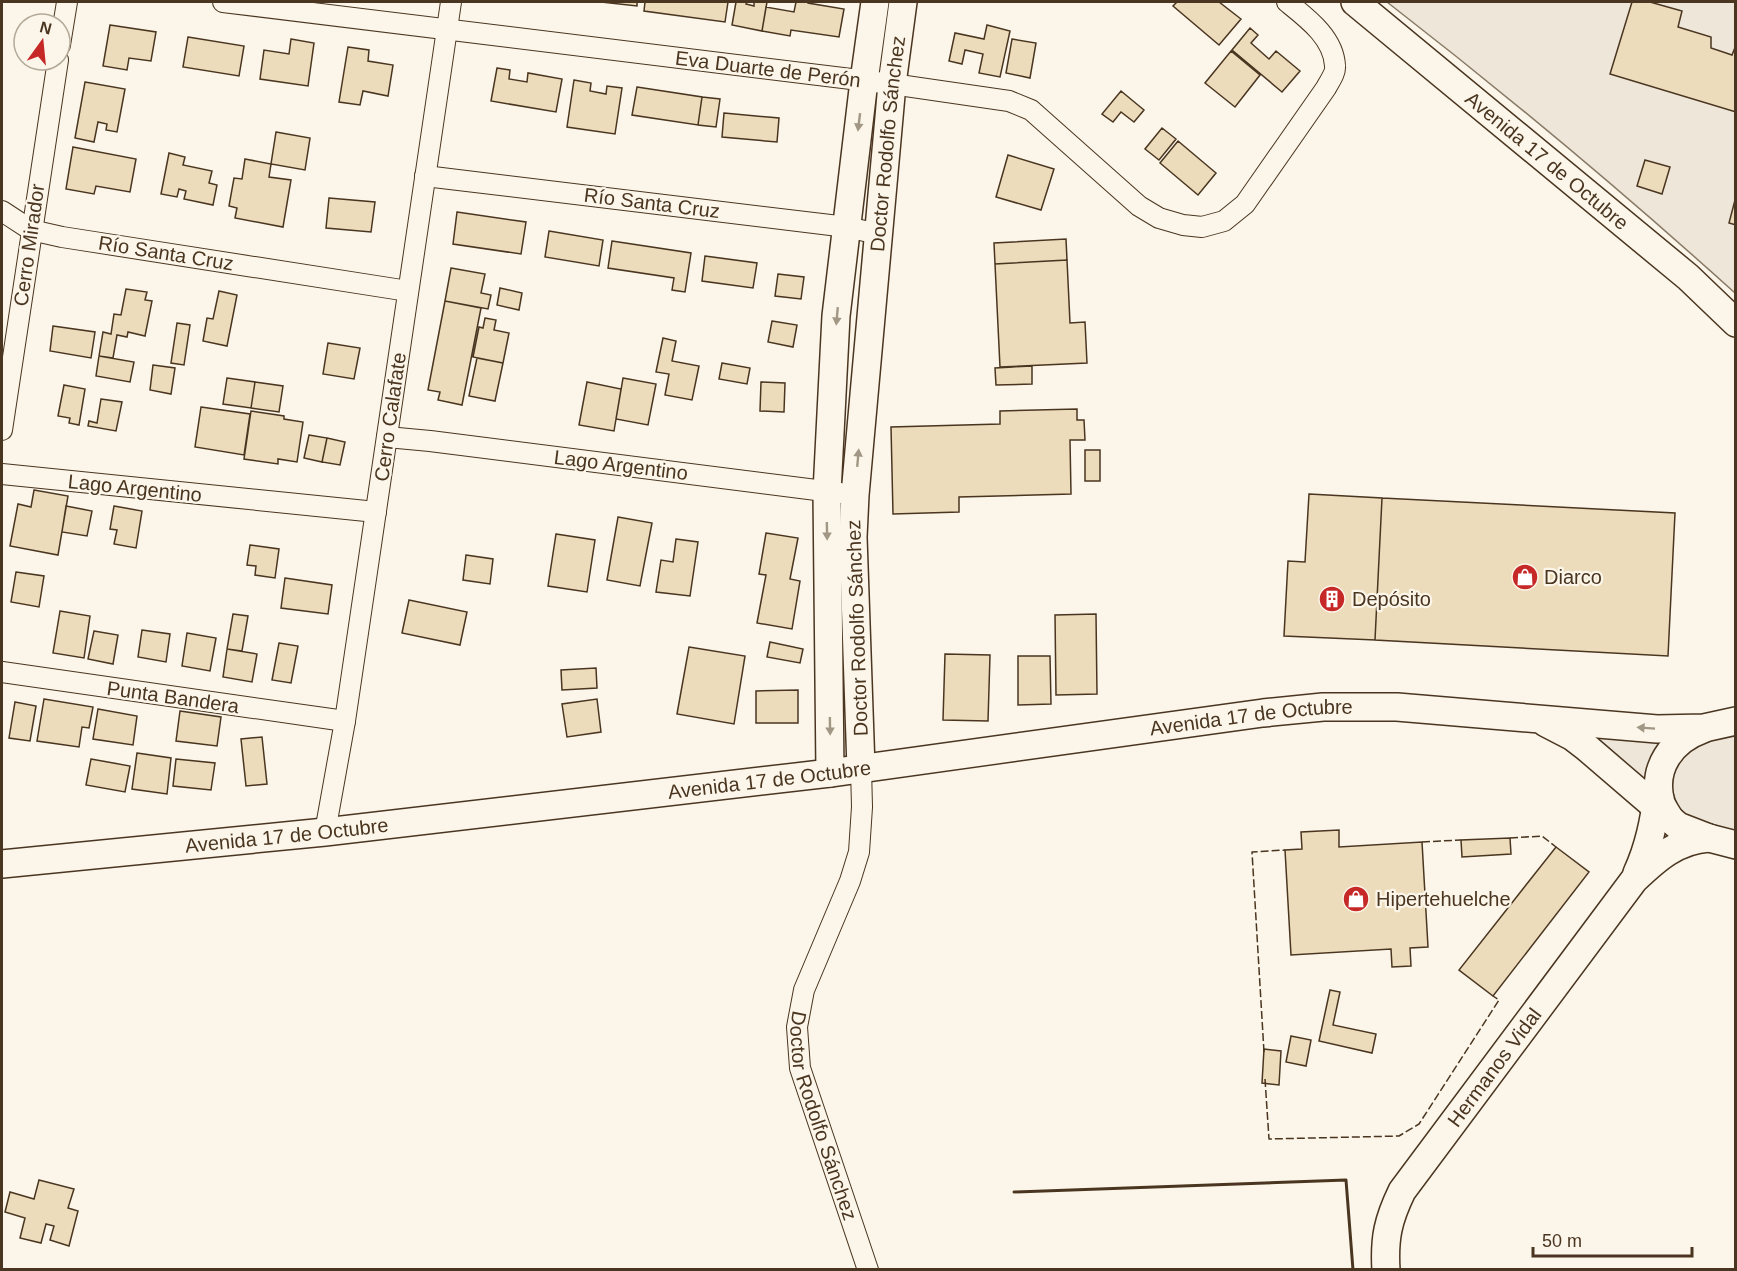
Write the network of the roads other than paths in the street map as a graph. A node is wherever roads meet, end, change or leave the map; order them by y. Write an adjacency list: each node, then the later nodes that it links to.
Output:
1 (223, 2): 7 (street, Eva Duarte de Perón)
2 (451, 2): 7 (street, Cerro Calafate)
3 (875, 2): 9 (main road, Doctor Rodolfo Sánchez)
4 (903, 2): 10 (main road, Doctor Rodolfo Sánchez)
5 (1287, 2): 10 (street, Eva Duarte de Perón)
6 (1354, 2): 17 (main road, Avenida 17 de Octubre)
7 (446, 29): 9 (street, Eva Duarte de Perón); 11 (street, Cerro Calafate)
8 (56, 72): 14 (street, Cerro Mirador)
9 (864, 81): 10 (street, Eva Duarte de Perón); 13 (main road, Doctor Rodolfo Sánchez, one-way to 13)
10 (892, 84): 15 (main road, Doctor Rodolfo Sánchez)
11 (425, 176): 13 (street, Río Santa Cruz); 16 (street, Cerro Calafate)
12 (2, 211): 14 (street, Río Santa Cruz)
13 (847, 227): 15 (street, Río Santa Cruz); 21 (main road, Doctor Rodolfo Sánchez, one-way to 21)
14 (31, 231): 16 (street, Río Santa Cruz); 18 (street, Cerro Mirador)
15 (878, 234): 22 (main road, Doctor Rodolfo Sánchez, one-way to 15)
16 (408, 291): 19 (street, Cerro Calafate)
17 (1736, 323)
18 (2, 430)
19 (387, 437): 21 (street, Lago Argentino); 23 (street, Cerro Calafate)
20 (2, 474): 23 (street, Lago Argentino)
21 (827, 492): 22 (street, Lago Argentino); 30 (main road, Doctor Rodolfo Sánchez, one-way to 30)
22 (855, 495): 29 (main road, Doctor Rodolfo Sánchez)
23 (376, 512): 26 (street, Cerro Calafate)
24 (2, 672): 26 (street, Punta Bandera)
25 (1537, 719): 28 (main road, Avenida 17 de Octubre, one-way to 25); 29 (main road, Avenida 17 de Octubre); 31 (main road, Avenida 17 de Octubre)
26 (345, 721): 32 (street, Cerro Calafate)
27 (1736, 721): 28 (main road, Avenida 17 de Octubre)
28 (1704, 728): 31 (main road, Hermanos Vidal)
29 (861, 768): 30 (main road, Avenida 17 de Octubre); 37 (street, Doctor Rodolfo Sánchez)
30 (830, 772): 32 (main road, Avenida 17 de Octubre)
31 (1661, 805): 33 (main road, Avenida 17 de Octubre); 36 (main road, Hermanos Vidal)
32 (325, 832): 35 (main road, Avenida 17 de Octubre)
33 (1709, 838): 34 (main road, Avenida 17 de Octubre); 36 (main road, Hermanos Vidal)
34 (1736, 844)
35 (2, 864)
36 (1634, 880): 38 (main road, Hermanos Vidal)
37 (868, 1269)
38 (1386, 1269)

